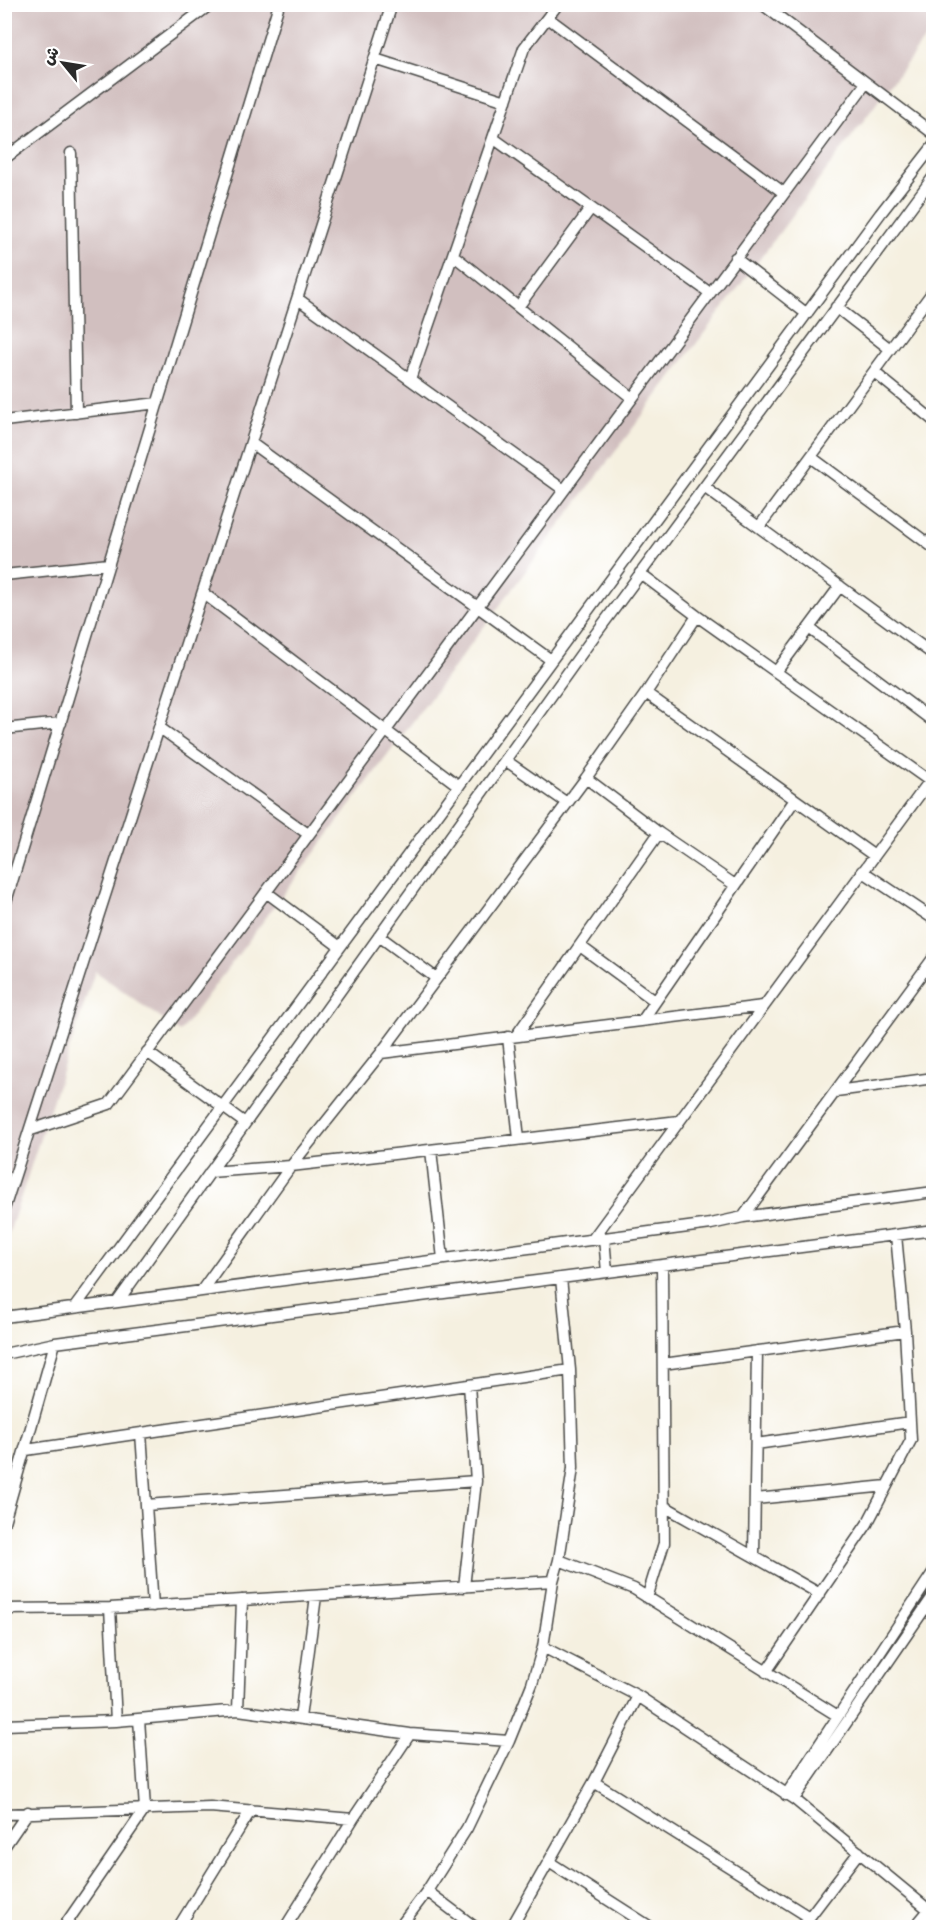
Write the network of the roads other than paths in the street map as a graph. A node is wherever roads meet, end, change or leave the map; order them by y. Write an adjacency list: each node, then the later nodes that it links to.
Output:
1 (211, 4): 14 (street)
2 (279, 4): 30 (street)
3 (392, 4): 7 (street)
4 (558, 4): 6 (street)
5 (762, 4): 8 (street)
6 (548, 18): 9 (street); 16 (street)
7 (375, 59): 9 (street); 22 (street)
8 (866, 83): 10 (street); 16 (street)
9 (506, 101): 11 (street)
10 (933, 134)
11 (493, 138): 17 (street); 18 (street)
12 (933, 146): 25 (street)
13 (71, 153): 31 (street)
14 (4, 159)
15 (933, 176): 24 (street)
16 (784, 193): 19 (street)
17 (591, 208): 21 (street); 23 (street)
18 (453, 255): 23 (street); 28 (street)
19 (735, 258): 21 (street); 25 (street)
20 (933, 291): 26 (street)
21 (710, 293): 29 (street)
22 (298, 299): 28 (street); 34 (street)
23 (518, 308): 29 (street)
24 (836, 308): 26 (street); 36 (street)
25 (807, 314): 49 (street)
26 (890, 349): 27 (street)
27 (874, 372): 33 (street); 35 (street)
28 (410, 379): 37 (street)
29 (632, 398): 37 (street)
30 (158, 403): 31 (street); 40 (street)
31 (76, 413): 32 (street)
32 (4, 421)
33 (933, 421)
34 (251, 444): 44 (street); 45 (street)
35 (811, 457): 38 (street); 39 (street)
36 (704, 487): 38 (street); 41 (street)
37 (564, 490): 45 (street)
38 (759, 527): 43 (street)
39 (933, 548)
40 (109, 564): 42 (street); 53 (street)
41 (640, 573): 46 (street); 57 (street)
42 (4, 575)
43 (840, 586): 47 (street); 48 (street)
44 (203, 593): 54 (street); 56 (street)
45 (478, 606): 49 (street); 56 (street)
46 (697, 616): 50 (street); 51 (street)
47 (809, 628): 50 (street); 52 (street)
48 (933, 655)
49 (551, 660): 60 (street)
50 (776, 672): 59 (street)
51 (646, 693): 58 (street); 61 (street)
52 (933, 722)
53 (61, 723): 55 (street); 67 (street)
54 (160, 728): 64 (street); 88 (street)
55 (4, 729)
56 (385, 731): 60 (street); 64 (street)
57 (505, 760): 62 (street); 72 (street)
58 (586, 778): 62 (street); 63 (street)
59 (932, 780): 65 (street)
60 (459, 786): 74 (street)
61 (794, 801): 65 (street); 68 (street)
62 (567, 803): 76 (street)
63 (659, 833): 68 (street); 73 (street)
64 (308, 834): 69 (street)
65 (873, 855): 66 (street)
66 (862, 871): 71 (street); 78 (street)
67 (10, 874): 70 (street)
68 (735, 885): 77 (street)
69 (266, 892): 74 (street); 81 (street)
70 (4, 908)
71 (933, 919)
72 (379, 936): 76 (street); 87 (street)
73 (580, 946): 77 (street); 80 (street)
74 (340, 947): 85 (street)
75 (933, 957): 84 (street)
76 (436, 978): 82 (street)
77 (656, 1001): 79 (street)
78 (763, 1006): 79 (street); 86 (street)
79 (642, 1021): 80 (street)
80 (512, 1036): 82 (street); 89 (street)
81 (147, 1052): 85 (street); 88 (street)
82 (381, 1053): 91 (street)
83 (933, 1078): 84 (street)
84 (836, 1091): 95 (street)
85 (222, 1108): 87 (street); 105 (street)
86 (679, 1121): 89 (street); 98 (street)
87 (245, 1123): 92 (street)
88 (31, 1130): 94 (street)
89 (519, 1139): 90 (street)
90 (431, 1150): 91 (street); 99 (street)
91 (291, 1166): 92 (street); 103 (street)
92 (210, 1172): 104 (street)
93 (933, 1192): 95 (street)
94 (4, 1209)
95 (743, 1217): 98 (street)
96 (933, 1230): 97 (street)
97 (896, 1235): 100 (street); 107 (street)
98 (598, 1239): 99 (street); 101 (street)
99 (443, 1259): 103 (street)
100 (662, 1265): 101 (street); 111 (street)
101 (607, 1272): 102 (street)
102 (561, 1278): 108 (street); 112 (street)
103 (202, 1290): 104 (street)
104 (118, 1301): 105 (street)
105 (75, 1307): 106 (street)
106 (4, 1317)
107 (905, 1331): 109 (street); 114 (street)
108 (55, 1343): 110 (street); 117 (street)
109 (757, 1351): 111 (street); 116 (street)
110 (4, 1354)
111 (663, 1364): 122 (street)
112 (570, 1370): 113 (street); 125 (street)
113 (469, 1385): 115 (street); 118 (street)
114 (910, 1422): 116 (street); 119 (street)
115 (141, 1433): 117 (street); 121 (street)
116 (756, 1444): 120 (street)
117 (26, 1450): 123 (street)
118 (476, 1481): 121 (street); 128 (street)
119 (887, 1486): 120 (street); 129 (street)
120 (755, 1499): 124 (street)
121 (146, 1505): 135 (street)
122 (664, 1506): 124 (street); 132 (street)
123 (4, 1522)
124 (754, 1556): 129 (street)
125 (560, 1560): 127 (street); 132 (street)
126 (933, 1571): 134 (street)
127 (553, 1581): 128 (street); 140 (street)
128 (464, 1587): 131 (street)
129 (820, 1594): 141 (street)
130 (933, 1595): 138 (street)
131 (316, 1596): 133 (street); 145 (street)
132 (647, 1598): 141 (street)
133 (242, 1600): 135 (street); 143 (street)
134 (911, 1605): 138 (street); 144 (street)
135 (153, 1606): 136 (street)
136 (110, 1608): 137 (street); 147 (street)
137 (4, 1609)
138 (922, 1611): 139 (street); 152 (street)
139 (933, 1618)
140 (543, 1647): 142 (street); 150 (street)
141 (766, 1672): 144 (street)
142 (638, 1696): 151 (street); 152 (street)
143 (238, 1710): 145 (street); 146 (street)
144 (838, 1716): 152 (street)
145 (300, 1718): 149 (street)
146 (139, 1719): 147 (street); 153 (street)
147 (116, 1721): 148 (street)
148 (4, 1725)
149 (410, 1734): 150 (street); 157 (street)
150 (509, 1742): 161 (street)
151 (594, 1782): 160 (street); 163 (street)
152 (790, 1797): 159 (street)
153 (145, 1809): 154 (street); 155 (street); 164 (street)
154 (251, 1810): 157 (street); 165 (street)
155 (28, 1812): 156 (street); 158 (street)
156 (4, 1814)
157 (353, 1819): 166 (street)
158 (4, 1847)
159 (859, 1852): 162 (street); 163 (street)
160 (549, 1862): 169 (street); 170 (street)
161 (427, 1891): 167 (street); 168 (street)
162 (931, 1907): 172 (street)
163 (809, 1917): 171 (street)
164 (63, 1928)
165 (178, 1928)
166 (285, 1928)
167 (399, 1928)
168 (476, 1928)
169 (511, 1928)
170 (652, 1928)
171 (801, 1928)
172 (914, 1928)

